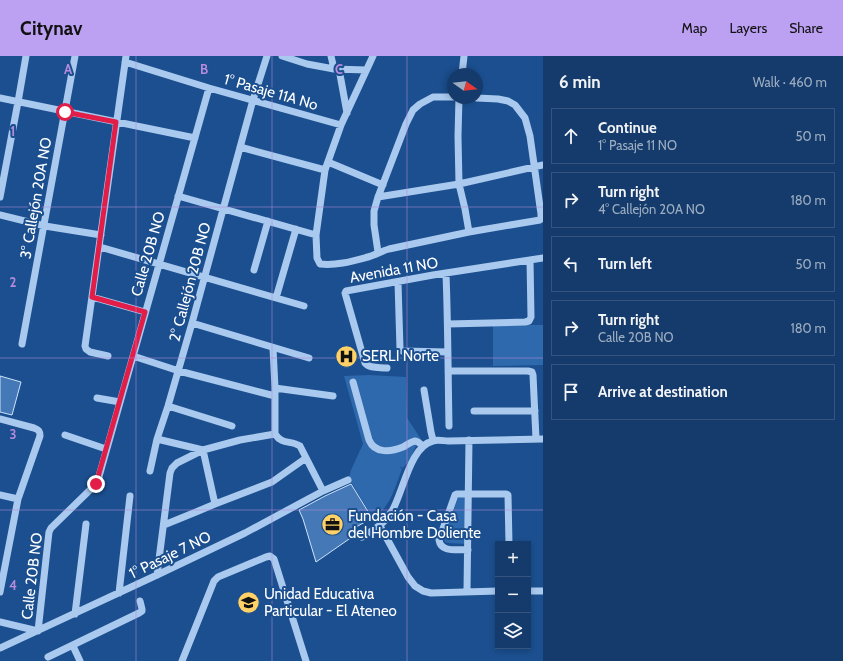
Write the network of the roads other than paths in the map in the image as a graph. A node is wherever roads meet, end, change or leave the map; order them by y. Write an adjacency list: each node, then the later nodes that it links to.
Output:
1 (26, 56): 17 (street)
2 (76, 56): 19 (street, 3° Callejón 20A NO)
3 (267, 56): 16 (street, 2° Callejón 20B NO)
4 (282, 56): 10 (street)
5 (331, 56): 10 (street)
6 (373, 56): 11 (street)
7 (464, 56): 9 (street)
8 (125, 59): 12 (street, 1° Pasaje 11A No); 21 (street)
9 (463, 68)
10 (337, 69): 11 (street); 20 (street)
11 (366, 70): 20 (street)
12 (209, 88): 16 (street, 1° Pasaje 11A No); 23 (street, Calle 20B NO)
13 (447, 97): 30 (street)
14 (0, 98): 17 (street)
15 (483, 98): 27 (street)
16 (253, 100): 22 (street, 1° Pasaje 11A No); 24 (street, 2° Callejón 20B NO)
17 (18, 102): 19 (street); 32 (street)
18 (459, 104): 29 (street)
19 (65, 112): 21 (street); 37 (street, 3° Callejón 20A NO)
20 (347, 113): 22 (street)
21 (116, 122): 23 (street); 41 (street)
22 (341, 125): 25 (street)
23 (195, 138): 31 (street, Calle 20B NO)
24 (240, 147): 28 (street); 34 (street, 2° Callejón 20B NO)
25 (328, 162): 28 (street); 30 (street)
26 (543, 165): 27 (street)
27 (534, 167): 29 (street); 39 (street)
28 (325, 170): 40 (street)
29 (459, 184): 33 (street); 39 (street)
30 (383, 185): 33 (street)
31 (178, 196): 34 (street); 46 (street, Calle 20B NO)
32 (0, 197)
33 (378, 197): 43 (street)
34 (223, 208): 36 (street); 49 (street, 2° Callejón 20B NO)
35 (0, 215): 37 (street)
36 (268, 221): 38 (street); 47 (street)
37 (45, 226): 41 (street); 57 (street, 3° Callejón 20A NO)
38 (296, 229): 40 (street); 52 (street)
39 (470, 232): 43 (street)
40 (316, 235): 43 (street)
41 (101, 236): 42 (street)
42 (100, 247): 46 (street); 51 (street)
43 (378, 252)
44 (543, 258): 45 (street, Avenida 11 NO)
45 (530, 260): 48 (street, Avenida 11 NO); 56 (street)
46 (159, 264): 49 (street); 54 (street, Calle 20B NO)
47 (254, 270)
48 (446, 274): 50 (street, Avenida 11 NO); 56 (street)
49 (205, 277): 52 (street); 55 (street, 2° Callejón 20B NO)
50 (398, 282): 59 (street); 63 (street, Avenida 11 NO)
51 (92, 297): 54 (street); 60 (street)
52 (276, 298): 53 (street)
53 (304, 306)
54 (145, 312): 61 (street, Calle 20B NO)
55 (192, 323): 58 (street); 64 (street, 2° Callejón 20B NO)
56 (448, 324): 59 (street)
57 (22, 344)
58 (273, 348): 62 (street); 67 (street)
59 (448, 352): 65 (street)
60 (108, 356)
61 (133, 356): 64 (street); 72 (street, Calle 20B NO)
62 (309, 358)
63 (387, 368)
64 (179, 370): 69 (street); 73 (street, 2° Callejón 20B NO)
65 (448, 371): 75 (street); 78 (street)
66 (353, 382): 85 (street)
67 (275, 388): 69 (street); 70 (street)
68 (424, 390): 83 (street)
69 (275, 396): 79 (street)
70 (333, 396)
71 (97, 398): 72 (street)
72 (120, 402): 86 (street, Calle 20B NO)
73 (168, 406): 77 (street); 81 (street, 2° Callejón 20B NO)
74 (474, 411): 75 (street)
75 (535, 412): 82 (street)
76 (1, 422): 95 (street)
77 (232, 426)
78 (449, 426)
79 (275, 434): 87 (street); 88 (street)
80 (65, 435): 86 (street)
81 (157, 439): 87 (street); 89 (street, 2° Callejón 20B NO)
82 (539, 439): 84 (street)
83 (433, 440): 84 (street); 85 (street)
84 (469, 440): 92 (street)
85 (423, 446): 99 (street)
86 (106, 449): 113 (street, Calle 20B NO)
87 (203, 450): 96 (street); 98 (street)
88 (306, 458): 91 (street); 96 (street)
89 (150, 471)
90 (348, 480): 91 (street, 1° Pasaje 7 NO)
91 (323, 491): 103 (street, 1° Pasaje 7 NO)
92 (468, 494): 101 (street); 102 (street); 102 (street)
93 (0, 495): 95 (street)
94 (130, 496): 109 (street)
95 (18, 499): 107 (street)
96 (215, 504): 98 (street)
97 (86, 524): 111 (street)
98 (164, 525): 103 (street)
99 (380, 526): 100 (street); 108 (street)
100 (362, 537)
101 (509, 541)
102 (468, 550): 108 (street)
103 (157, 575): 109 (street, 1° Pasaje 7 NO)
104 (495, 591): 108 (street)
105 (531, 591): 106 (street)
106 (543, 591)
107 (0, 592)
108 (467, 592)
109 (120, 593): 111 (street, 1° Pasaje 7 NO)
110 (140, 601): 114 (street)
111 (75, 614): 113 (street, 1° Pasaje 7 NO)
112 (0, 622): 113 (street, Calle 20B NO)
113 (38, 630): 115 (street, 1° Pasaje 7 NO)
114 (73, 646): 116 (street); 117 (street)
115 (0, 648)
116 (48, 657)
117 (80, 661)
118 (182, 661): 119 (street)
119 (306, 661)

